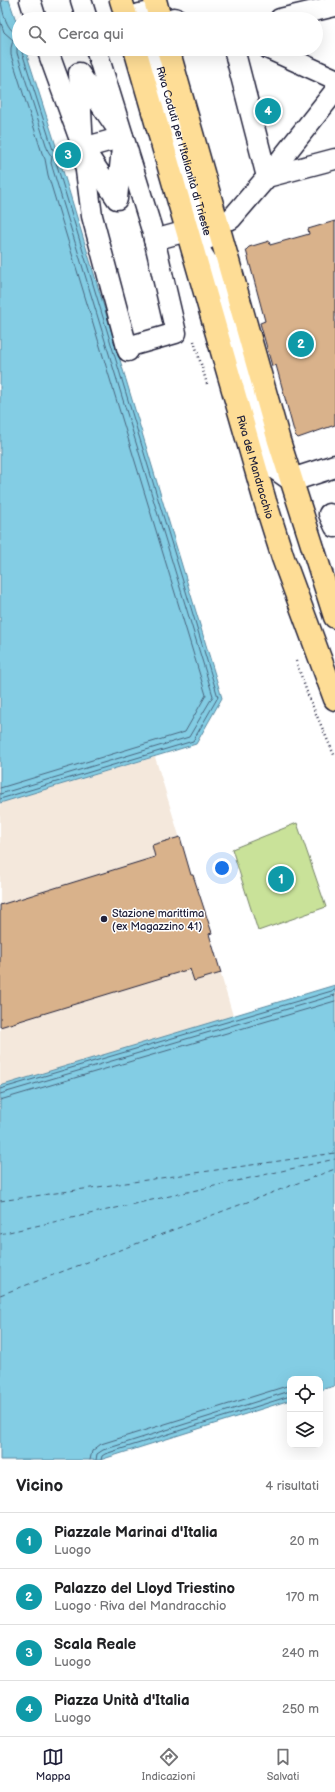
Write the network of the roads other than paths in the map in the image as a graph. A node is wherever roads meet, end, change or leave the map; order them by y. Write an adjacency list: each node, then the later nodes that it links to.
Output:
1 (30, 0): 6 (street)
2 (81, 0): 7 (street)
3 (121, 0): 8 (main road)
4 (155, 0): 9 (main road)
5 (335, 6): 10 (street)
6 (34, 12)
7 (85, 12)
8 (125, 12)
9 (164, 12)
10 (310, 12)
11 (50, 56): 22 (street)
12 (98, 56): 21 (street)
13 (137, 56): 26 (main road, Riva Caduti per l'Italianità di Trieste)
14 (148, 56): 15 (street, Riva Caduti per l'Italianità di Trieste)
15 (157, 56)
16 (170, 56): 25 (main road, Riva Caduti per l'Italianità di Trieste)
17 (236, 56): 24 (street)
18 (284, 56): 19 (street)
19 (335, 79)
20 (335, 91): 24 (street)
21 (123, 137): 22 (street); 22 (street); 22 (street); 27 (street)
22 (83, 148): 27 (street)
23 (335, 159): 24 (street)
24 (267, 177): 25 (street)
25 (224, 221): 29 (main road)
26 (181, 232): 27 (street); 29 (main road); 31 (main road, Riva del Mandracchio)
27 (154, 240)
28 (335, 466): 29 (main road)
29 (292, 480): 30 (main road)
30 (335, 617)
31 (335, 699)

